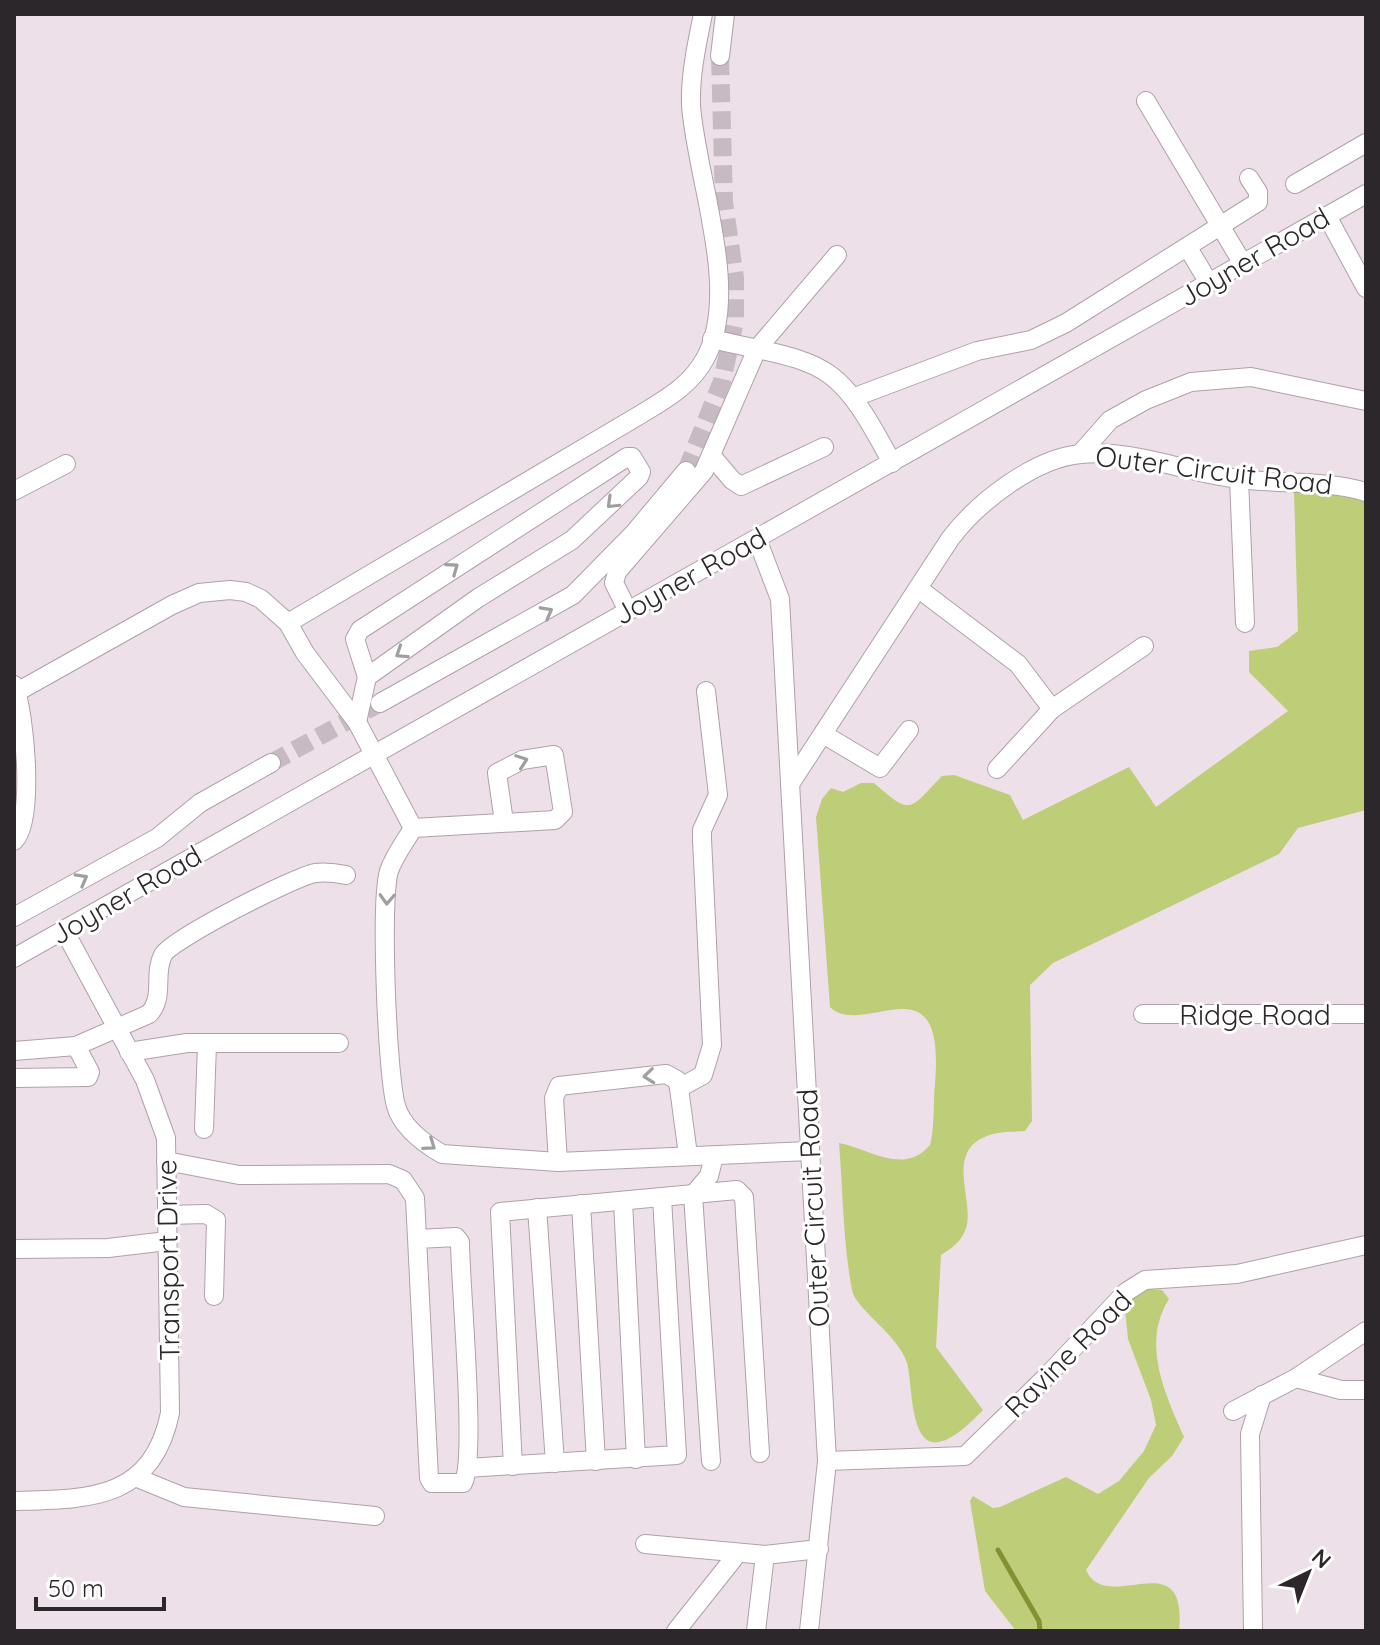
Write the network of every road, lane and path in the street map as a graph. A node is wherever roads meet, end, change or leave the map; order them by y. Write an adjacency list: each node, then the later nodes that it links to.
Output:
1 (703, 14): 17 (street)
2 (725, 14): 3 (street)
3 (720, 56)
4 (1146, 101): 10 (street)
5 (1366, 143): 7 (street)
6 (1249, 178): 10 (street)
7 (1295, 184)
8 (1366, 194): 9 (street, Joyner Road)
9 (1327, 216): 13 (street, Joyner Road); 14 (street)
10 (1221, 226): 11 (street); 13 (street)
11 (1188, 248): 15 (street); 19 (street)
12 (837, 255): 18 (street)
13 (1243, 264): 15 (street, Joyner Road)
14 (1361, 268): 16 (street)
15 (1209, 283): 24 (street, Joyner Road)
16 (1366, 288)
17 (712, 339): 18 (street); 33 (street)
18 (757, 349): 19 (street); 23 (street)
19 (855, 397): 24 (street)
20 (1366, 401): 22 (street)
21 (824, 447): 23 (street)
22 (1080, 454): 27 (street, Outer Circuit Road); 31 (street, Outer Circuit Road)
23 (711, 455): 32 (street)
24 (892, 463): 30 (street, Joyner Road)
25 (66, 464): 28 (street)
26 (686, 471): 39 (street, one-way to 26)
27 (1239, 479): 29 (street, Outer Circuit Road); 34 (street)
28 (14, 491)
29 (1366, 492)
30 (757, 539): 32 (street, Joyner Road); 47 (street, Outer Circuit Road)
31 (919, 589): 40 (street); 43 (street, Outer Circuit Road)
32 (628, 611): 44 (street, Joyner Road)
33 (288, 623): 37 (street); 41 (street)
34 (1245, 623)
35 (1144, 646): 40 (street)
36 (367, 677): 36 (street, one-way to 36); 41 (street)
37 (15, 688): 50 (street)
38 (706, 691): 64 (street)
39 (380, 703)
40 (1052, 709): 46 (street)
41 (357, 722): 44 (street)
42 (909, 730): 43 (street)
43 (823, 734): 47 (street, Outer Circuit Road)
44 (373, 754): 49 (street); 53 (street, Joyner Road)
45 (271, 763): 52 (street, one-way to 45)
46 (997, 769)
47 (790, 784): 66 (street, Outer Circuit Road)
48 (504, 822): 48 (street, one-way to 48); 49 (street)
49 (413, 828): 70 (street, one-way to 70)
50 (14, 841)
51 (346, 875): 57 (street)
52 (14, 917)
53 (64, 930): 54 (street, Joyner Road); 57 (street, Transport Drive)
54 (14, 958)
55 (1143, 1014): 56 (street, Ridge Road)
56 (1366, 1014)
57 (118, 1029): 60 (street); 62 (street, Transport Drive)
58 (339, 1043): 59 (street)
59 (207, 1044): 62 (street); 65 (street)
60 (76, 1046): 61 (street); 63 (street)
61 (14, 1051)
62 (129, 1052): 69 (street, Transport Drive)
63 (14, 1078)
64 (679, 1088): 67 (street); 70 (street, one-way to 70)
65 (204, 1129)
66 (810, 1151): 68 (street); 91 (street, Outer Circuit Road)
67 (688, 1155): 68 (street); 70 (street)
68 (714, 1156): 71 (street)
69 (166, 1161): 76 (street, Transport Drive); 77 (street)
70 (558, 1162)
71 (693, 1195): 72 (street); 87 (street); 90 (street)
72 (662, 1198): 73 (street); 88 (street)
73 (623, 1201): 74 (street); 88 (street)
74 (581, 1204): 75 (street); 89 (street)
75 (537, 1208): 92 (street); 93 (street)
76 (167, 1215): 78 (street, Transport Drive); 81 (street)
77 (418, 1239): 94 (street); 94 (street)
78 (167, 1241): 80 (street); 95 (street, Transport Drive)
79 (1366, 1245): 91 (street, Ravine Road)
80 (14, 1249)
81 (214, 1296)
82 (1366, 1331): 83 (street)
83 (1296, 1378): 84 (street); 85 (street)
84 (1366, 1390)
85 (1262, 1395): 86 (street); 105 (street)
86 (1233, 1411)
87 (760, 1453)
88 (636, 1459): 89 (street)
89 (596, 1461): 92 (street)
90 (711, 1461)
91 (827, 1461): 99 (street, Outer Circuit Road)
92 (555, 1463): 93 (street)
93 (513, 1466): 94 (street)
94 (467, 1468)
95 (135, 1477): 96 (street, Transport Drive); 97 (street)
96 (14, 1501)
97 (375, 1516)
98 (645, 1544): 100 (street)
99 (819, 1549): 101 (street); 104 (street, Outer Circuit Road)
100 (738, 1553): 101 (street); 102 (street)
101 (765, 1555): 103 (street)
102 (676, 1631)
103 (756, 1631)
104 (809, 1631)
105 (1253, 1631)

